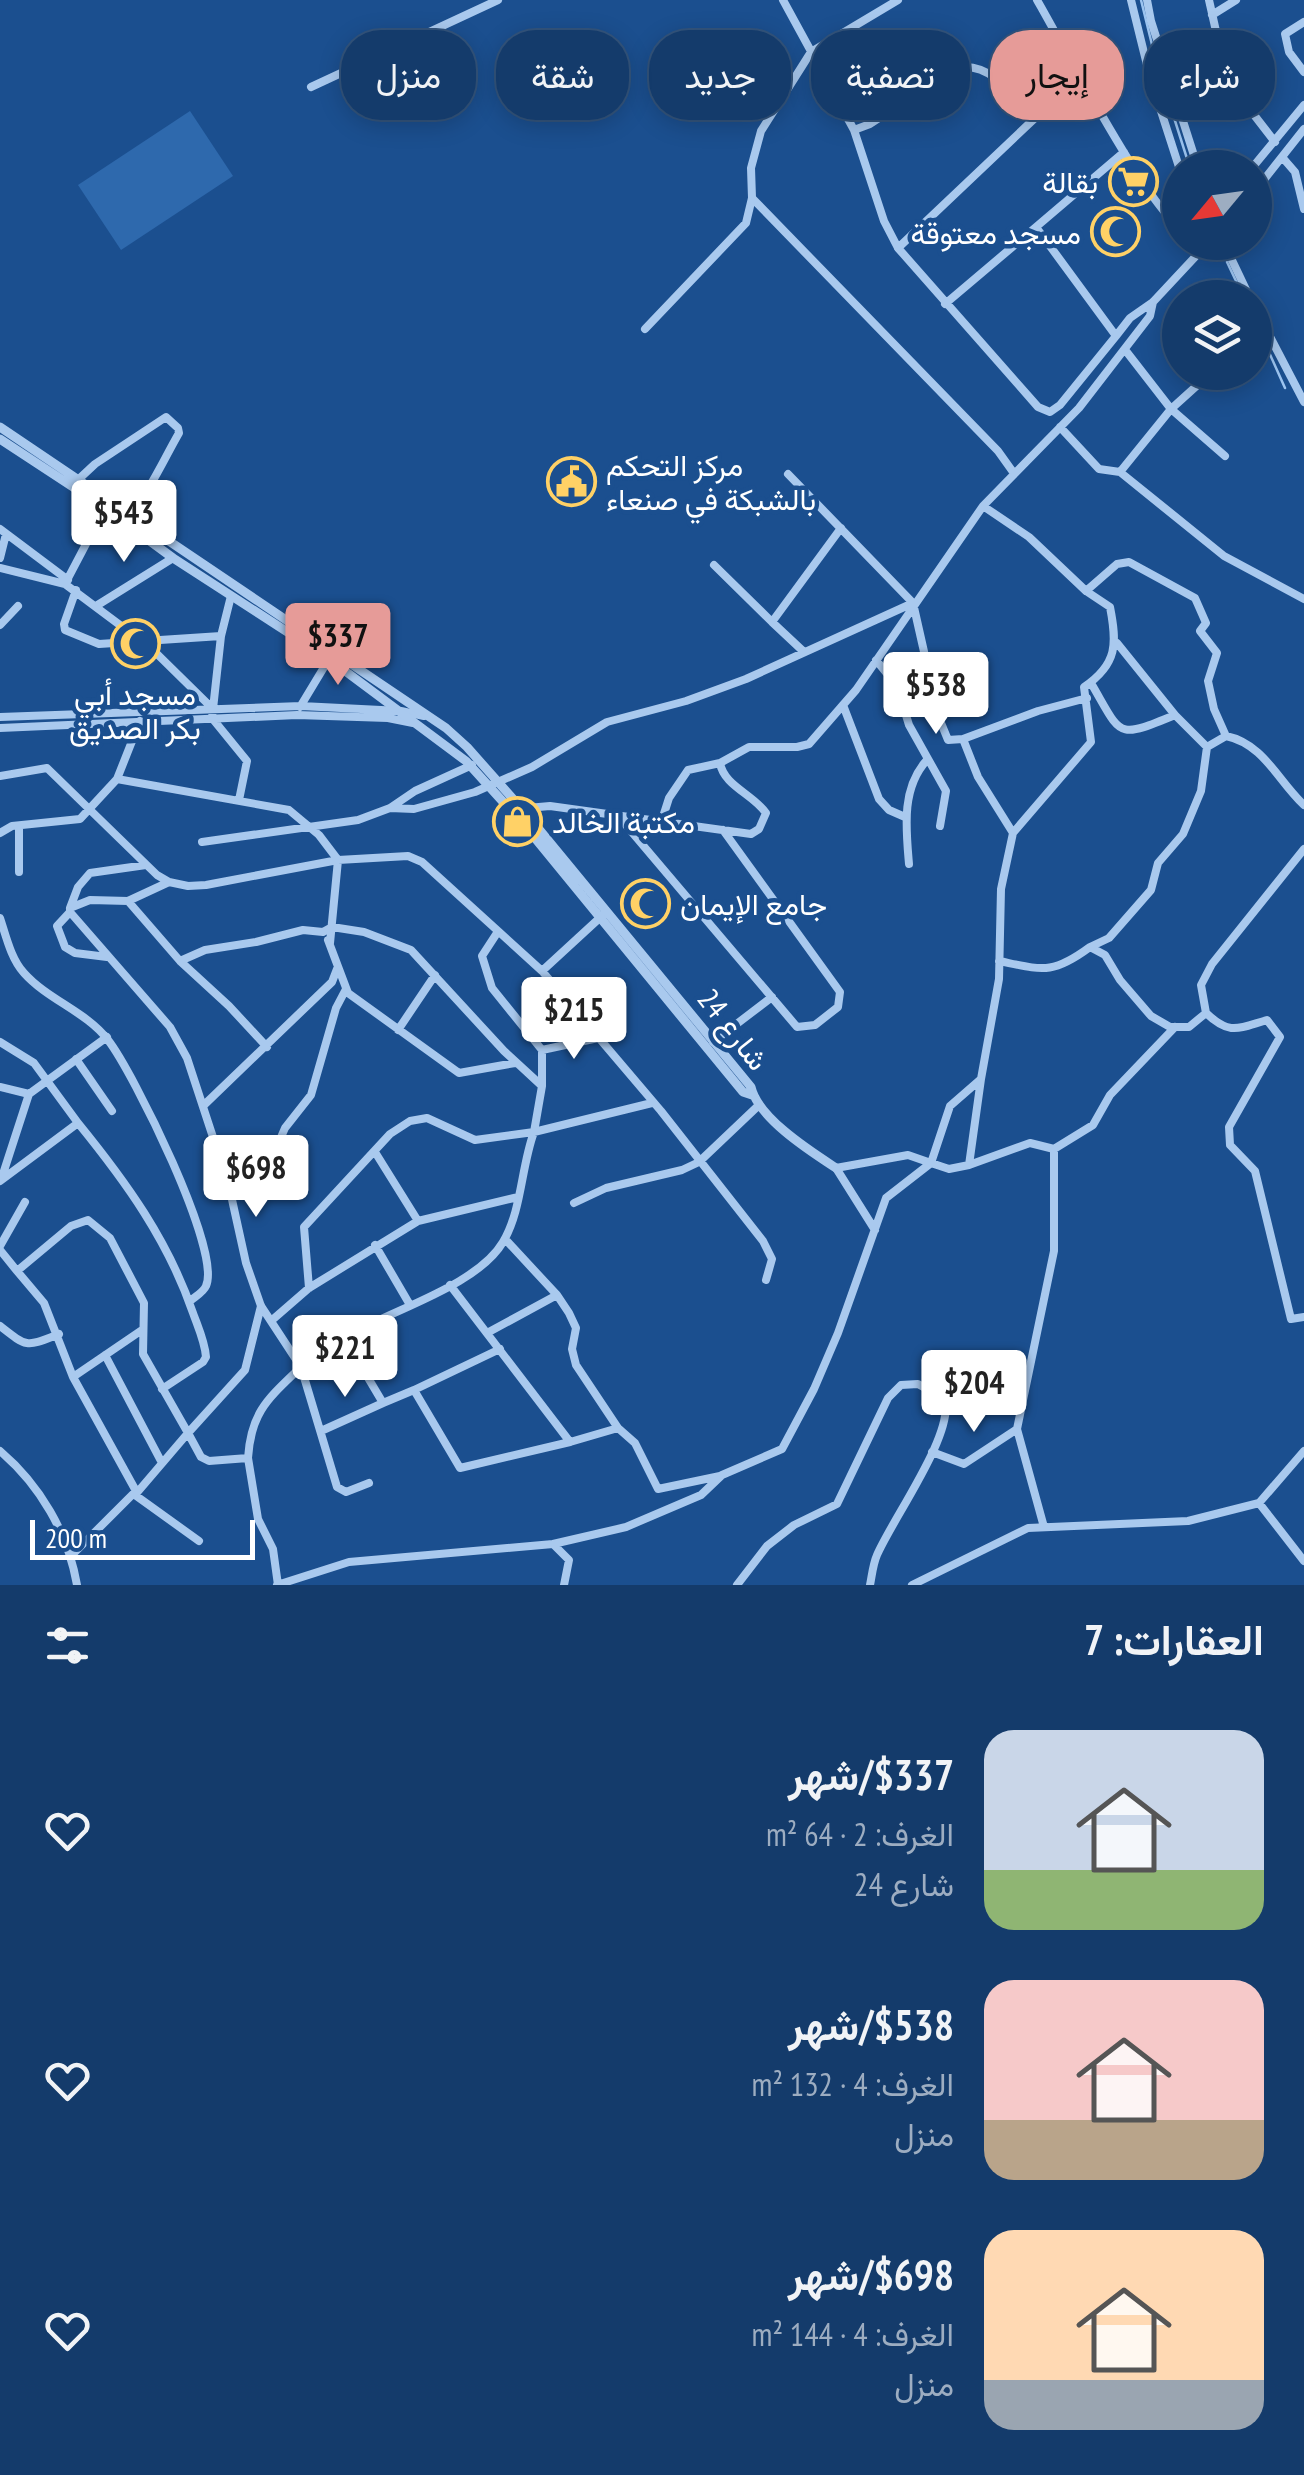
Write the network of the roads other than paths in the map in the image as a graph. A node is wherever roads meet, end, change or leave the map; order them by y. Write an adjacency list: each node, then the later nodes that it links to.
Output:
1 (498, 0): 15 (street)
2 (782, 0): 12 (street)
3 (898, 0): 12 (street)
4 (1037, 0): 11 (street)
5 (1131, 0): 22 (street)
6 (1147, 0): 23 (street)
7 (1209, 0): 9 (street)
8 (1236, 0): 9 (street)
9 (1212, 15): 21 (street)
10 (1304, 22): 13 (street)
11 (1054, 30)
12 (810, 52): 20 (street); 28 (street)
13 (1304, 72)
14 (990, 77): 20 (street)
15 (311, 87)
16 (1304, 105): 21 (street)
17 (1033, 120): 32 (street)
18 (1106, 120): 25 (street)
19 (1304, 129): 26 (street)
20 (854, 130): 32 (street)
21 (1275, 142): 24 (street)
22 (1174, 150)
23 (1192, 150)
24 (1268, 150)
25 (1124, 152): 30 (street); 31 (street)
26 (1282, 157): 27 (street); 29 (street)
27 (1272, 170)
28 (752, 198): 36 (street); 47 (street)
29 (1304, 209)
30 (1162, 211)
31 (1036, 227): 35 (street); 37 (street)
32 (898, 248): 35 (street)
33 (1194, 260): 34 (street)
34 (1153, 302): 37 (street); 39 (street)
35 (945, 304): 37 (street)
36 (645, 329)
37 (1116, 336)
38 (1272, 343): 41 (street)
39 (1126, 350): 42 (street); 44 (street)
40 (1193, 390): 42 (street)
41 (1304, 402)
42 (1172, 410): 46 (street); 48 (street)
43 (0, 427): 50 (street, شارع 24)
44 (1060, 427): 47 (street); 48 (street)
45 (0, 439): 52 (street, شارع 24)
46 (1225, 456)
47 (1014, 472): 51 (street)
48 (1120, 472): 64 (street)
49 (788, 474): 54 (street)
50 (80, 478): 53 (street, شارع 24); 53 (street)
51 (983, 506): 62 (street); 65 (street)
52 (105, 508): 57 (street, شارع 24); 60 (street)
53 (131, 515): 80 (street, شارع 24)
54 (840, 528): 65 (street); 68 (street)
55 (3, 532): 56 (street); 60 (street)
56 (0, 558)
57 (172, 558): 63 (street, شارع 24); 67 (street)
58 (714, 565): 68 (street)
59 (0, 568): 60 (street)
60 (66, 582): 61 (street)
61 (76, 590): 67 (street); 71 (street)
62 (1086, 592): 72 (street); 91 (street)
63 (231, 596): 70 (street); 74 (street, شارع 24)
64 (1304, 599)
65 (913, 604): 73 (street); 75 (street); 92 (street)
66 (18, 606): 69 (street)
67 (96, 606): 71 (street)
68 (772, 622): 73 (street)
69 (0, 625)
70 (221, 636): 71 (street); 79 (street)
71 (144, 644): 79 (street)
72 (1117, 644): 76 (street); 83 (street)
73 (804, 652): 99 (street)
74 (329, 659): 80 (street, شارع 24); 81 (street)
75 (876, 660): 78 (street); 94 (street)
76 (1091, 683): 77 (street); 83 (street)
77 (1087, 698): 92 (street); 113 (street)
78 (843, 705): 95 (street); 106 (street)
79 (211, 707): 81 (street); 84 (street); 85 (street)
80 (382, 707): 81 (street); 82 (street, شارع 24); 86 (street); 87 (street, شارع 24)
81 (299, 710): 85 (street)
82 (401, 711): 86 (street); 87 (street); 89 (street, شارع 24)
83 (1175, 715): 93 (street)
84 (0, 717)
85 (212, 718): 88 (street); 100 (street)
86 (388, 718): 89 (street)
87 (433, 720): 96 (street, شارع 24)
88 (140, 721): 90 (street); 98 (street)
89 (418, 724): 96 (street, شارع 24)
90 (0, 728)
91 (1226, 736): 93 (street); 102 (street)
92 (963, 739): 113 (street)
93 (1207, 747): 129 (street)
94 (927, 760): 106 (street); 109 (street)
95 (720, 763): 107 (street); 111 (street)
96 (476, 764): 99 (street, شارع 24); 101 (street)
97 (0, 776): 104 (street)
98 (118, 778): 100 (street); 104 (street)
99 (494, 784): 101 (street); 103 (street, شارع 24)
100 (239, 800): 110 (street)
101 (390, 808): 110 (street)
102 (1304, 808)
103 (516, 809): 105 (street); 123 (street, شارع 24)
104 (90, 810): 108 (street); 118 (street)
105 (619, 817): 107 (street); 137 (street)
106 (905, 817): 117 (street)
107 (661, 823): 111 (street)
108 (20, 826): 112 (street); 119 (street)
109 (940, 826)
110 (311, 828): 114 (street); 116 (street)
111 (723, 830): 137 (street)
112 (0, 833)
113 (1013, 833): 132 (street)
114 (202, 842)
115 (1304, 849): 138 (street)
116 (338, 860): 120 (street); 125 (street); 127 (street)
117 (910, 864)
118 (146, 865): 120 (street); 122 (street)
119 (19, 872)
120 (169, 882): 121 (street)
121 (128, 901): 122 (street); 131 (street)
122 (70, 910): 130 (street); 130 (street)
123 (604, 914): 134 (street); 144 (street, شارع 24); 154 (street, شارع 24)
124 (0, 918): 141 (street)
125 (332, 927): 126 (street); 128 (street); 135 (street)
126 (322, 932): 128 (street); 131 (street)
127 (497, 932): 134 (street); 146 (street)
128 (330, 944): 133 (street)
129 (1090, 947): 132 (street); 139 (street)
130 (107, 958): 156 (street)
131 (180, 961): 145 (street)
132 (999, 961): 149 (street)
133 (338, 970): 136 (street); 145 (street)
134 (542, 972): 142 (street)
135 (436, 975): 140 (street); 148 (street)
136 (346, 989): 140 (street); 168 (street)
137 (772, 997): 144 (street)
138 (1206, 1013): 139 (street); 185 (street)
139 (1176, 1027): 161 (street)
140 (398, 1030): 148 (street)
141 (106, 1037): 147 (street); 182 (street)
142 (598, 1038): 146 (street); 155 (street)
143 (0, 1042): 150 (street)
144 (713, 1042): 154 (street, شارع 24)
145 (267, 1047): 156 (street)
146 (542, 1050): 151 (street)
147 (76, 1059): 150 (street); 158 (street)
148 (516, 1063): 151 (street)
149 (981, 1079): 164 (street); 165 (street)
150 (45, 1080): 153 (street); 159 (street)
151 (542, 1086): 160 (street)
152 (0, 1088): 153 (street)
153 (29, 1094): 167 (street)
154 (752, 1095): 157 (street)
155 (652, 1103): 160 (street); 163 (street)
156 (203, 1106): 168 (street)
157 (759, 1106): 163 (street); 166 (street)
158 (112, 1111)
159 (78, 1123): 167 (street); 182 (street)
160 (534, 1132): 162 (street); 169 (street)
161 (1054, 1149): 165 (street); 200 (street)
162 (375, 1152): 172 (street); 180 (street)
163 (699, 1162): 171 (street); 178 (street)
164 (931, 1163): 165 (street); 166 (street); 173 (street)
165 (969, 1165)
166 (836, 1168): 173 (street)
167 (1, 1181)
168 (228, 1186): 184 (street)
169 (518, 1197): 172 (street); 174 (street)
170 (25, 1202): 176 (street)
171 (574, 1203)
172 (418, 1221): 175 (street)
173 (875, 1230): 209 (street)
174 (505, 1239): 179 (street); 181 (street)
175 (375, 1245): 180 (street); 183 (street)
176 (0, 1248): 177 (street)
177 (17, 1271): 188 (street); 190 (street)
178 (766, 1280)
179 (450, 1286): 183 (street); 189 (street)
180 (309, 1288): 186 (street)
181 (557, 1295): 189 (street); 199 (street)
182 (189, 1302): 196 (street)
183 (410, 1305): 191 (street)
184 (262, 1306): 186 (street); 202 (street)
185 (1304, 1317)
186 (271, 1321): 194 (street)
187 (0, 1326): 190 (street)
188 (144, 1329): 193 (street); 196 (street)
189 (487, 1333): 192 (street)
190 (59, 1334): 195 (street)
191 (346, 1339): 194 (street); 198 (street)
192 (500, 1349): 197 (street); 203 (street)
193 (105, 1355): 195 (street); 208 (street)
194 (301, 1367): 201 (street); 207 (street)
195 (73, 1377): 211 (street)
196 (162, 1389): 202 (street)
197 (414, 1390): 198 (street); 203 (street)
198 (383, 1404): 201 (street)
199 (618, 1428): 203 (street); 209 (street)
200 (1017, 1429): 206 (street); 213 (street)
201 (321, 1430): 210 (street)
202 (188, 1433): 207 (street); 208 (street)
203 (570, 1442)
204 (0, 1450): 216 (street)
205 (1304, 1451): 212 (street)
206 (932, 1452): 222 (street); 223 (street)
207 (248, 1458): 220 (street)
208 (162, 1463): 211 (street)
209 (722, 1475): 215 (street)
210 (369, 1483)
211 (135, 1495): 214 (street); 216 (street)
212 (1259, 1503): 213 (street); 217 (street)
213 (1044, 1528): 218 (street)
214 (199, 1541)
215 (553, 1544): 220 (street); 221 (street)
216 (72, 1555): 219 (street)
217 (1304, 1561)
218 (936, 1574): 224 (street); 225 (street)
219 (77, 1585)
220 (277, 1585)
221 (564, 1585)
222 (737, 1585)
223 (870, 1585)
224 (912, 1585)
225 (944, 1585)

